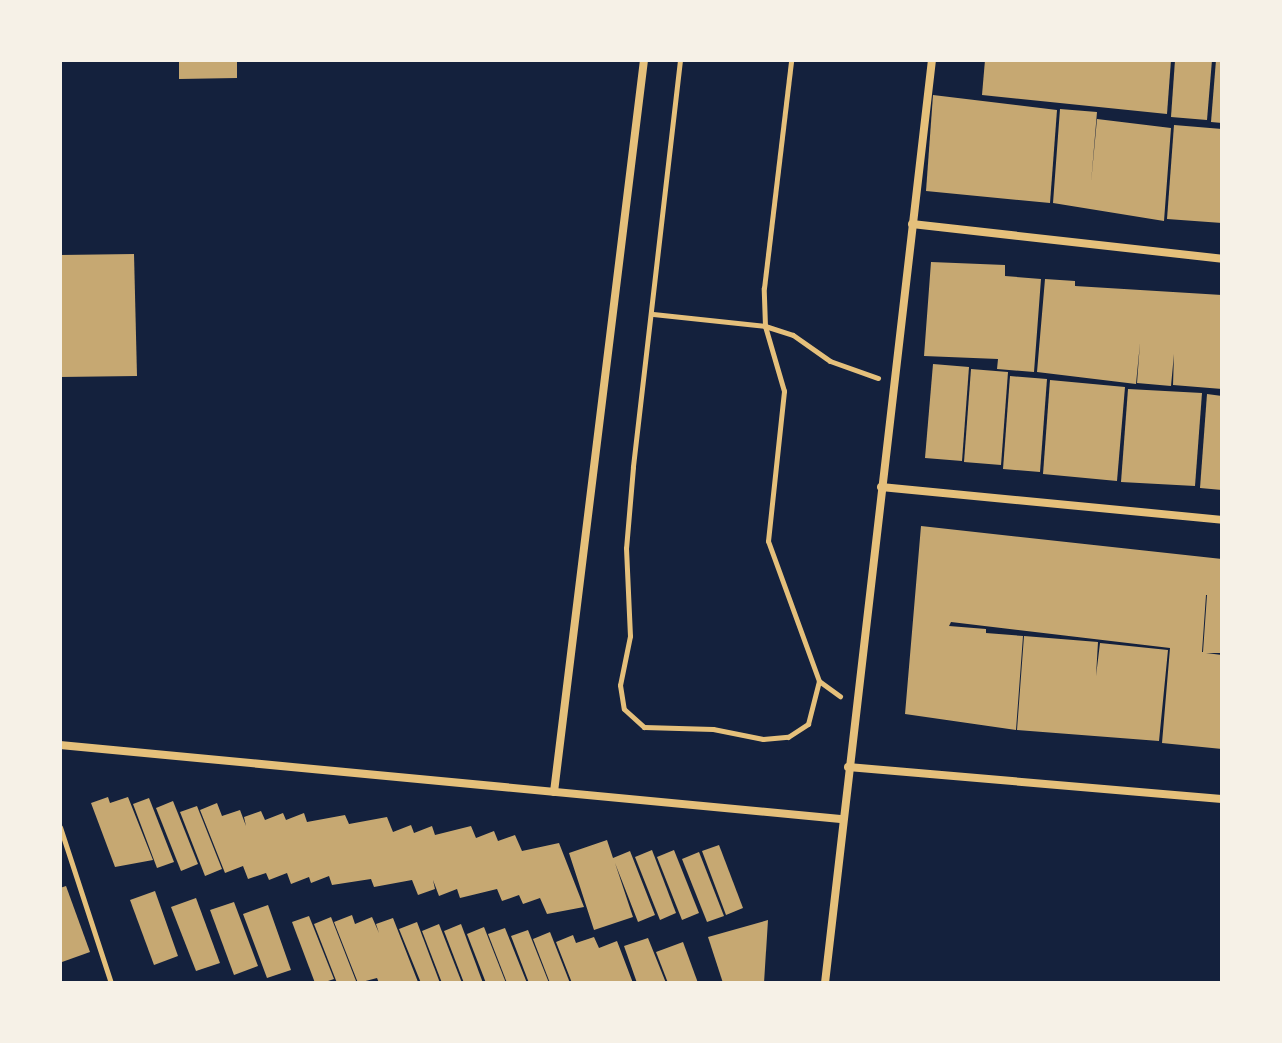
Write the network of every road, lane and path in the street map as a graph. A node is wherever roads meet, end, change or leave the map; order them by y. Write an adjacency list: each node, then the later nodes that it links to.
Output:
1 (644, 60): 14 (street)
2 (680, 60): 7 (path)
3 (791, 60): 8 (path)
4 (932, 60): 5 (street)
5 (912, 224): 6 (street); 9 (street)
6 (1222, 259)
7 (653, 314): 8 (path); 8 (path)
8 (765, 326): 9 (path)
9 (894, 380): 10 (street)
10 (881, 487): 11 (street); 13 (street)
11 (1222, 520)
12 (60, 745): 14 (street)
13 (848, 767): 15 (street); 16 (street)
14 (554, 792): 16 (street)
15 (1222, 799)
16 (841, 819): 19 (street)
17 (60, 827): 18 (path)
18 (111, 983)
19 (825, 983)

